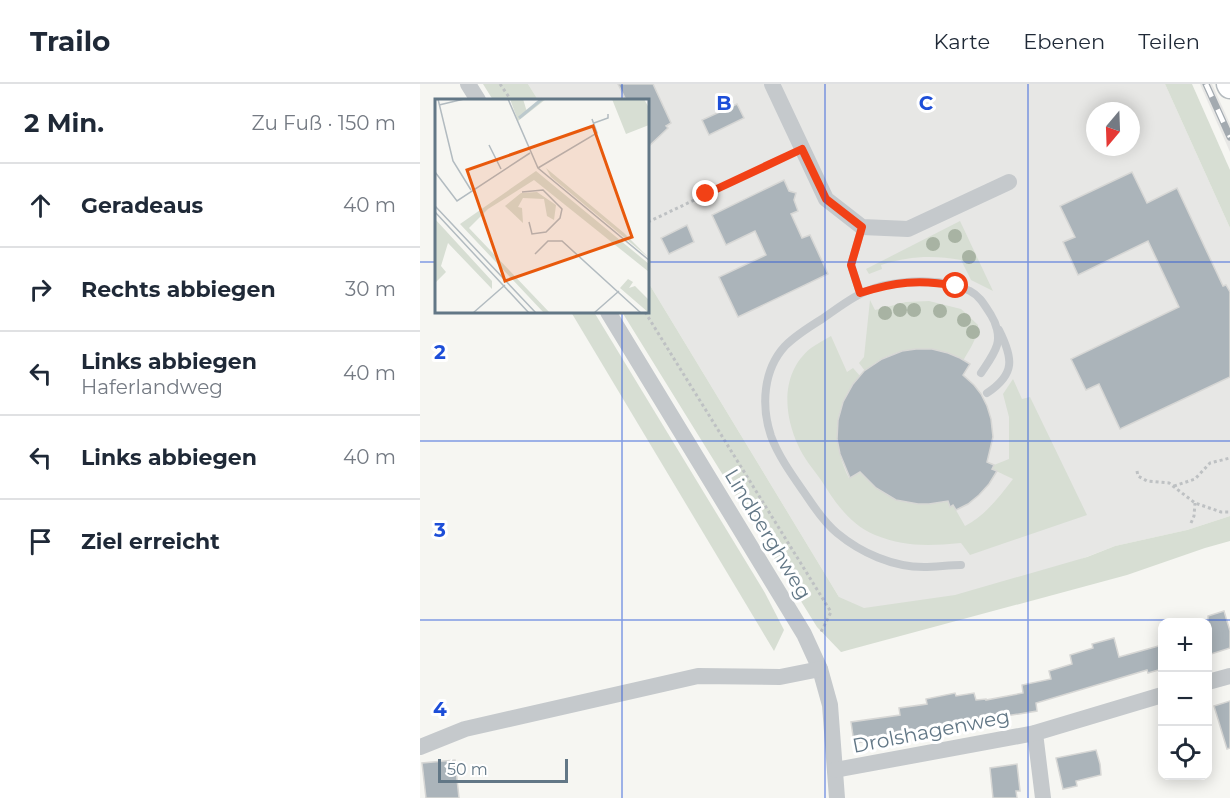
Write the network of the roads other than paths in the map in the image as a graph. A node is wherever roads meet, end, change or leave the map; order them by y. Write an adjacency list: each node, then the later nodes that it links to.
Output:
1 (468, 84): 3 (street)
2 (772, 84): 5 (street)
3 (477, 99)
4 (1009, 182): 5 (street)
5 (862, 227): 6 (lane)
6 (860, 293): 8 (lane); 11 (lane)
7 (609, 314): 12 (street, Lindberghweg)
8 (994, 319): 9 (lane); 10 (lane)
9 (981, 373)
10 (987, 393)
11 (961, 564)
12 (820, 669): 17 (street); 18 (street, Lindberghweg)
13 (1230, 676): 14 (street)
14 (1212, 681)
15 (1158, 697): 16 (street, Drolshagenweg)
16 (1035, 733): 18 (street, Drolshagenweg); 20 (street, Drolshagenweg)
17 (420, 747)
18 (835, 770): 19 (street, Lindberghweg)
19 (837, 798)
20 (1043, 798)

